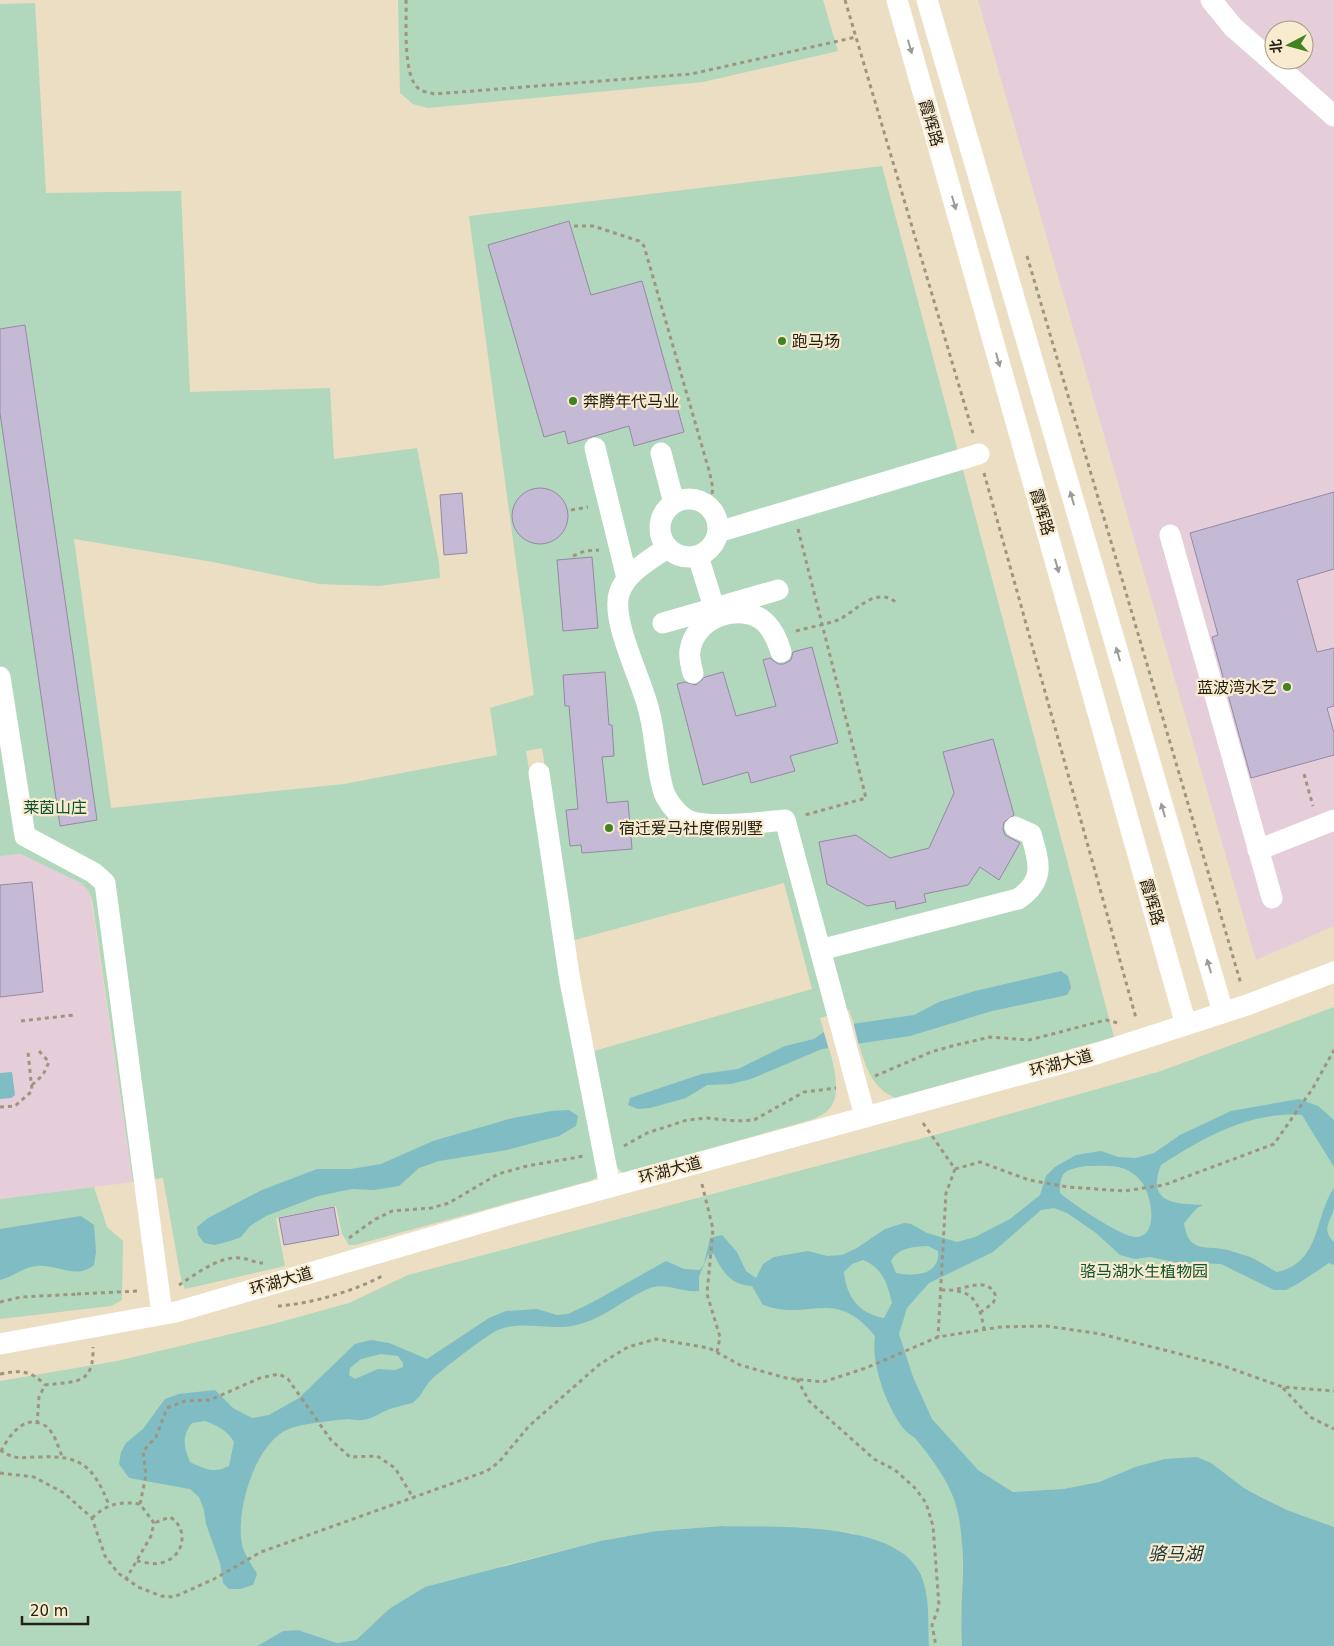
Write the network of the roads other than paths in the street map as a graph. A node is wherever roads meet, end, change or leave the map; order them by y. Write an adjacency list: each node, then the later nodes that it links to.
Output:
1 (896, 0): 28 (street, 霞辉路, one-way to 28)
2 (927, 0): 27 (street, 霞辉路, one-way to 2)
3 (1211, 0): 4 (street)
4 (1334, 116)
5 (595, 448): 13 (street)
6 (661, 453): 8 (street)
7 (979, 454): 9 (street)
8 (674, 502): 9 (street); 11 (street)
9 (718, 532): 12 (street)
10 (1170, 535): 23 (street)
11 (668, 548): 12 (street); 13 (street)
12 (698, 556): 15 (street)
13 (627, 578): 25 (street)
14 (778, 590): 15 (street)
15 (716, 612): 16 (street); 17 (street); 18 (street)
16 (663, 623)
17 (778, 643)
18 (692, 673)
19 (1, 690): 31 (street)
20 (538, 773): 30 (street)
21 (1326, 823): 23 (street)
22 (1015, 826): 25 (street)
23 (1258, 850): 24 (street)
24 (1272, 898)
25 (820, 950): 29 (street)
26 (1334, 972): 27 (street, 环湖大道)
27 (1223, 1012): 28 (street, 环湖大道)
28 (1186, 1025): 29 (street, 环湖大道)
29 (865, 1116): 30 (street, 环湖大道)
30 (610, 1186): 31 (street, 环湖大道)
31 (162, 1314): 32 (street, 环湖大道)
32 (0, 1344)

